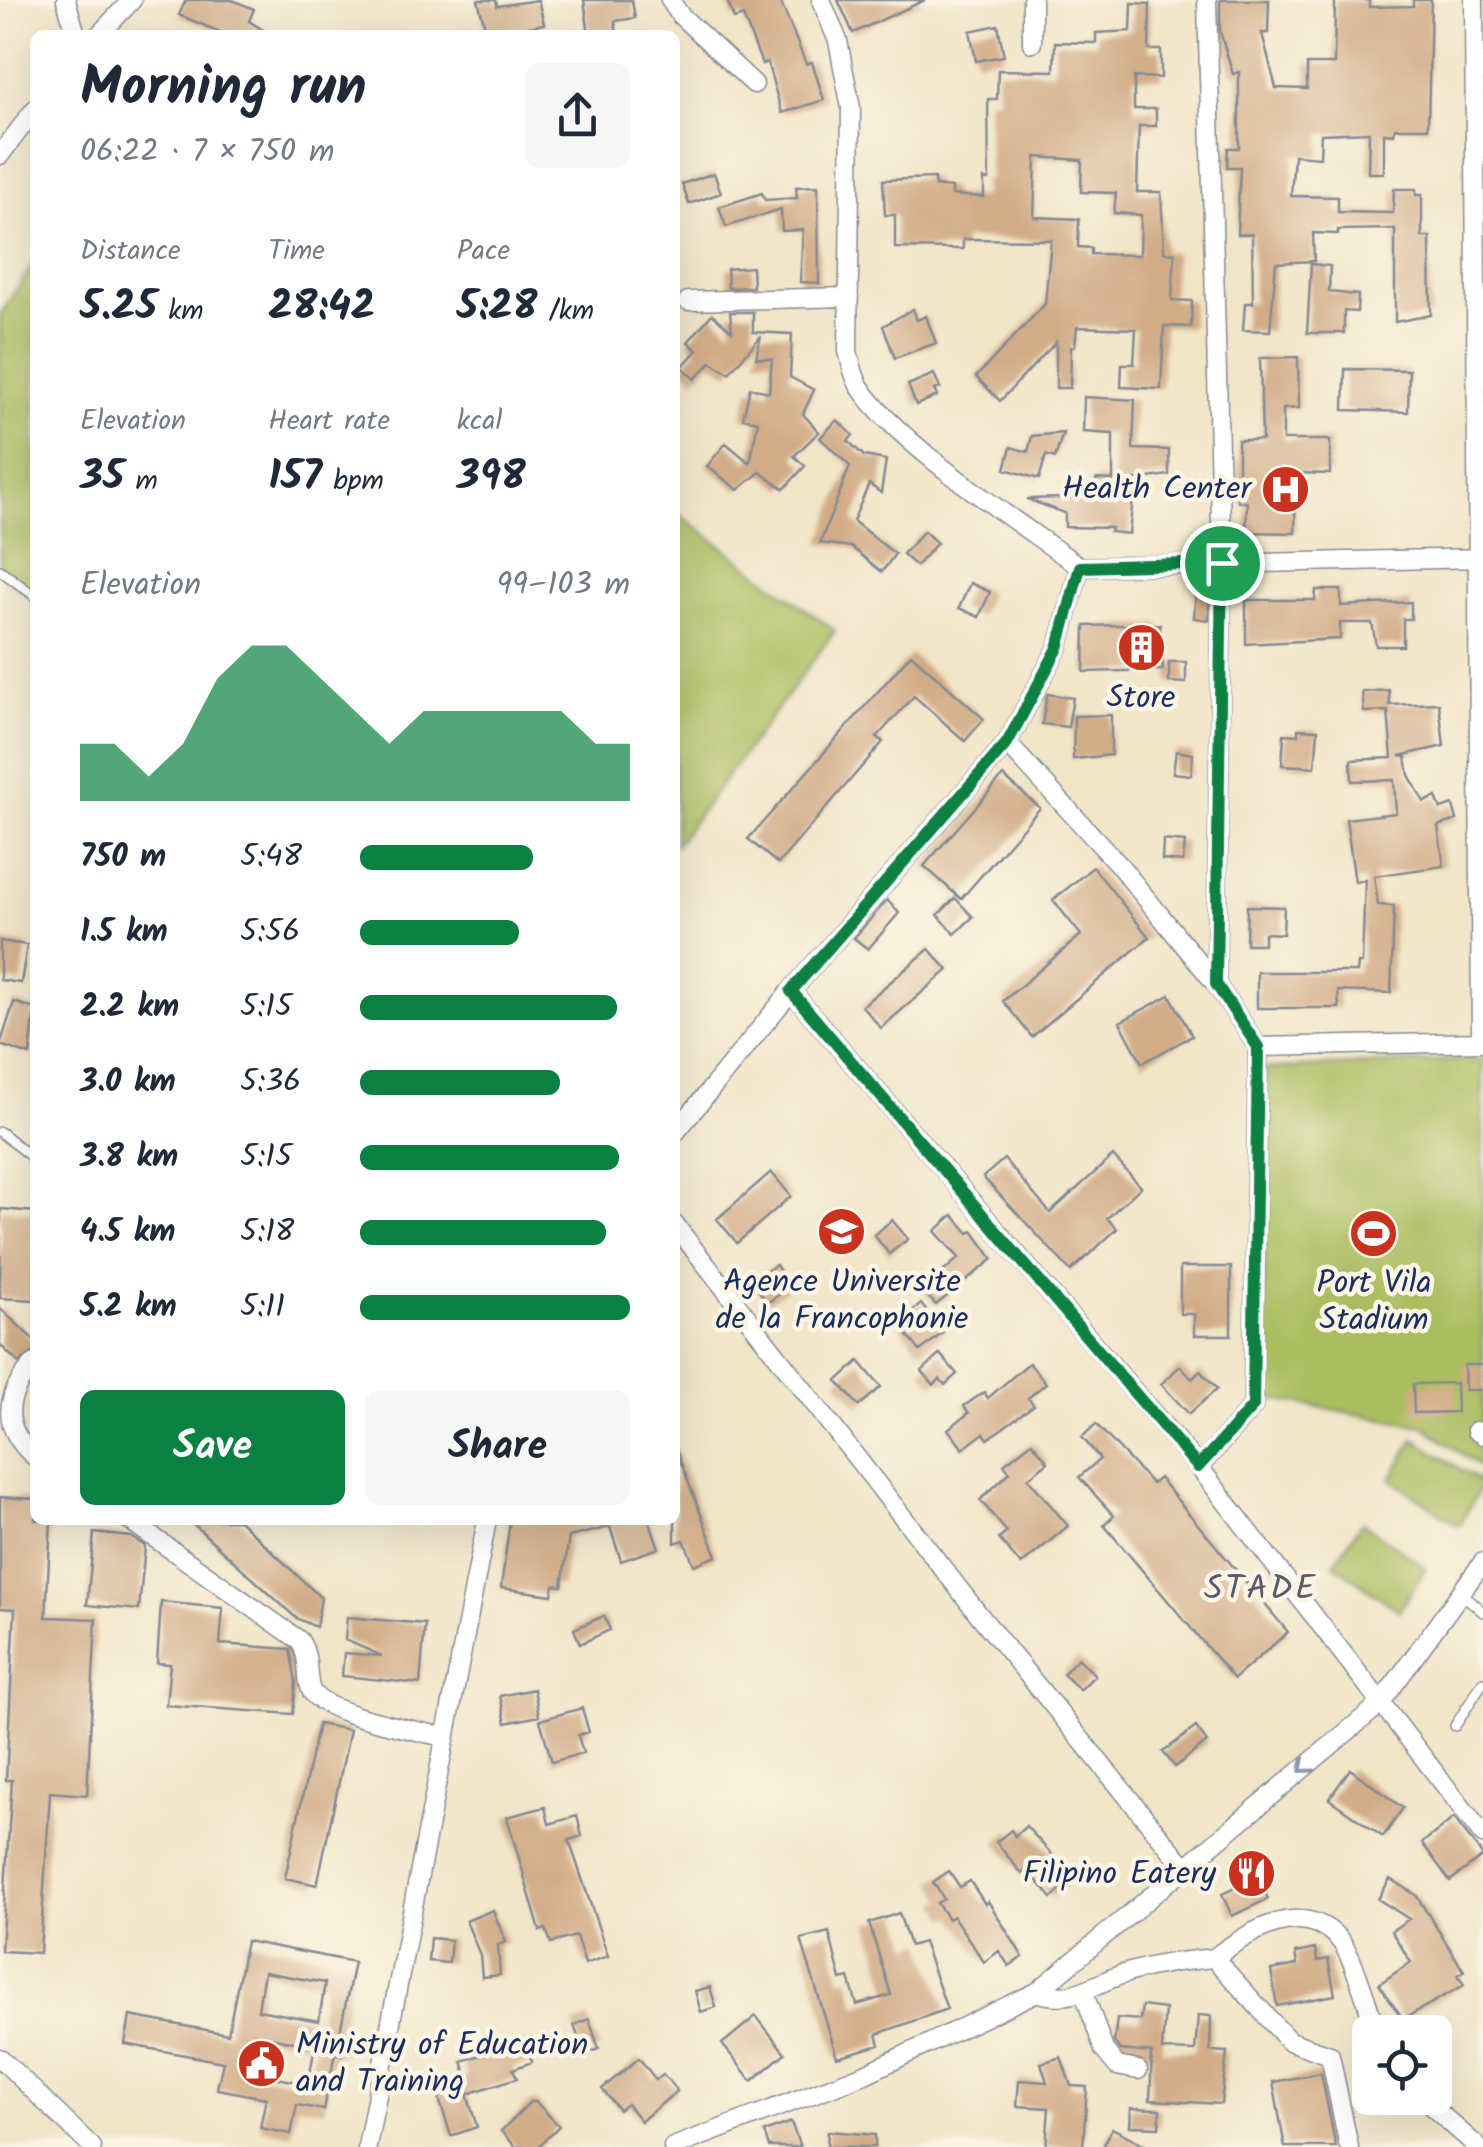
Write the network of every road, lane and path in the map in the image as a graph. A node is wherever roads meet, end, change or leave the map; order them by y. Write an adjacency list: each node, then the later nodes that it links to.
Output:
1 (66, 0): 8 (street)
2 (132, 0): 9 (street)
3 (670, 0): 11 (street)
4 (820, 0): 14 (street)
5 (1032, 0): 10 (street)
6 (1207, 0): 17 (street)
7 (1474, 0): 16 (street)
8 (75, 30)
9 (104, 30)
10 (1032, 43)
11 (754, 84)
12 (30, 115): 13 (street)
13 (2, 147)
14 (848, 297): 15 (street); 18 (street)
15 (688, 301)
16 (1481, 558): 17 (street); 22 (street)
17 (1222, 563): 18 (street); 23 (street)
18 (1080, 567): 21 (street)
19 (0, 570): 20 (lane)
20 (30, 592)
21 (1007, 743): 23 (street); 24 (street)
22 (1481, 898): 25 (street)
23 (1216, 984): 25 (street)
24 (791, 991): 26 (street); 32 (street)
25 (1258, 1047): 32 (street)
26 (680, 1127)
27 (0, 1132): 28 (lane)
28 (30, 1156)
29 (680, 1231): 43 (street)
30 (30, 1369): 31 (street)
31 (30, 1452)
32 (1198, 1467): 39 (street)
33 (136, 1525): 41 (street)
34 (486, 1525): 41 (street)
35 (1483, 1562): 36 (street)
36 (1461, 1594): 37 (lane); 39 (street)
37 (1483, 1612)
38 (1483, 1682): 40 (lane)
39 (1380, 1704): 42 (street); 43 (street, one-way to 43)
40 (1455, 1726)
41 (444, 1738): 52 (street)
42 (1483, 1835)
43 (1186, 1867): 45 (street)
44 (1214, 1958): 46 (street); 47 (street); 54 (street)
45 (1037, 1992): 46 (street); 53 (street)
46 (1084, 1993): 49 (street)
47 (1370, 2015)
48 (0, 2058): 51 (street)
49 (1138, 2070)
50 (1441, 2115): 55 (street)
51 (92, 2147)
52 (368, 2147)
53 (672, 2147)
54 (1349, 2147)
55 (1478, 2147)

